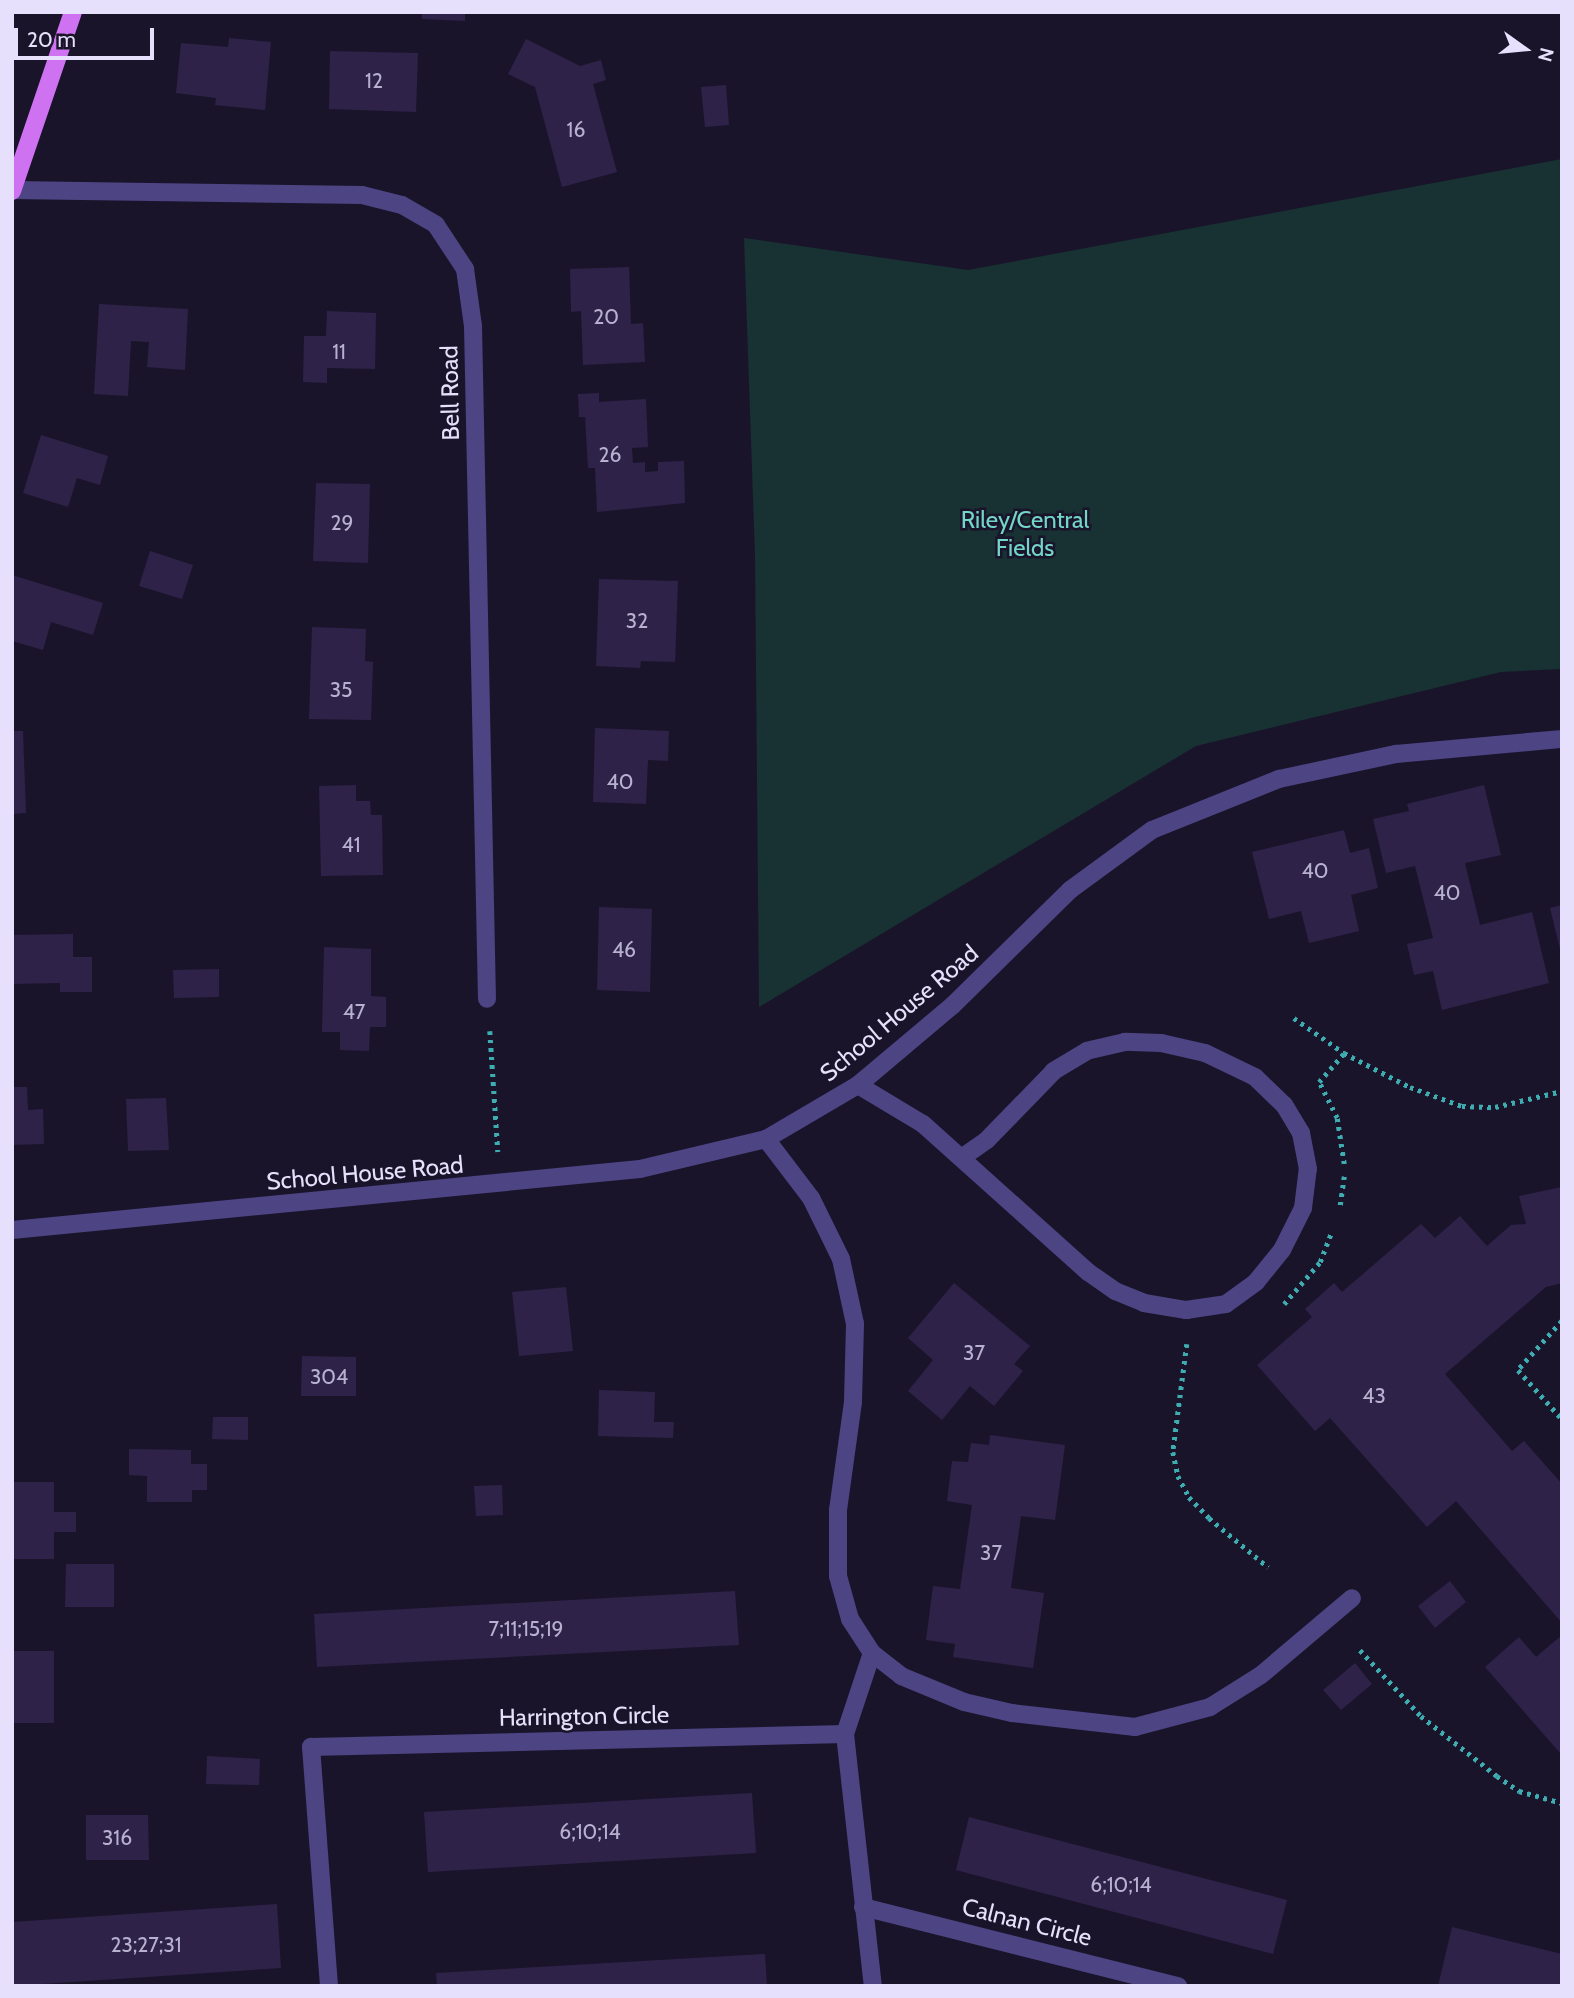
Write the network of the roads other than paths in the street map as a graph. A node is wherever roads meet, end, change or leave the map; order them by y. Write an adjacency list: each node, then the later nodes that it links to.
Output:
1 (73, 12): 2 (main road)
2 (12, 190): 4 (street, Bell Road)
3 (1562, 738): 5 (street, School House Road)
4 (487, 999)
5 (858, 1085): 6 (street, School House Road); 7 (street)
6 (766, 1139): 8 (street, School House Road); 10 (street)
7 (963, 1157): 7 (street)
8 (12, 1230)
9 (1352, 1598): 10 (street)
10 (873, 1653): 11 (street)
11 (845, 1734): 12 (street); 13 (street, Harrington Circle)
12 (863, 1906): 14 (street); 15 (street, Calnan Circle)
13 (329, 1986)
14 (873, 1986)
15 (1178, 1986)

